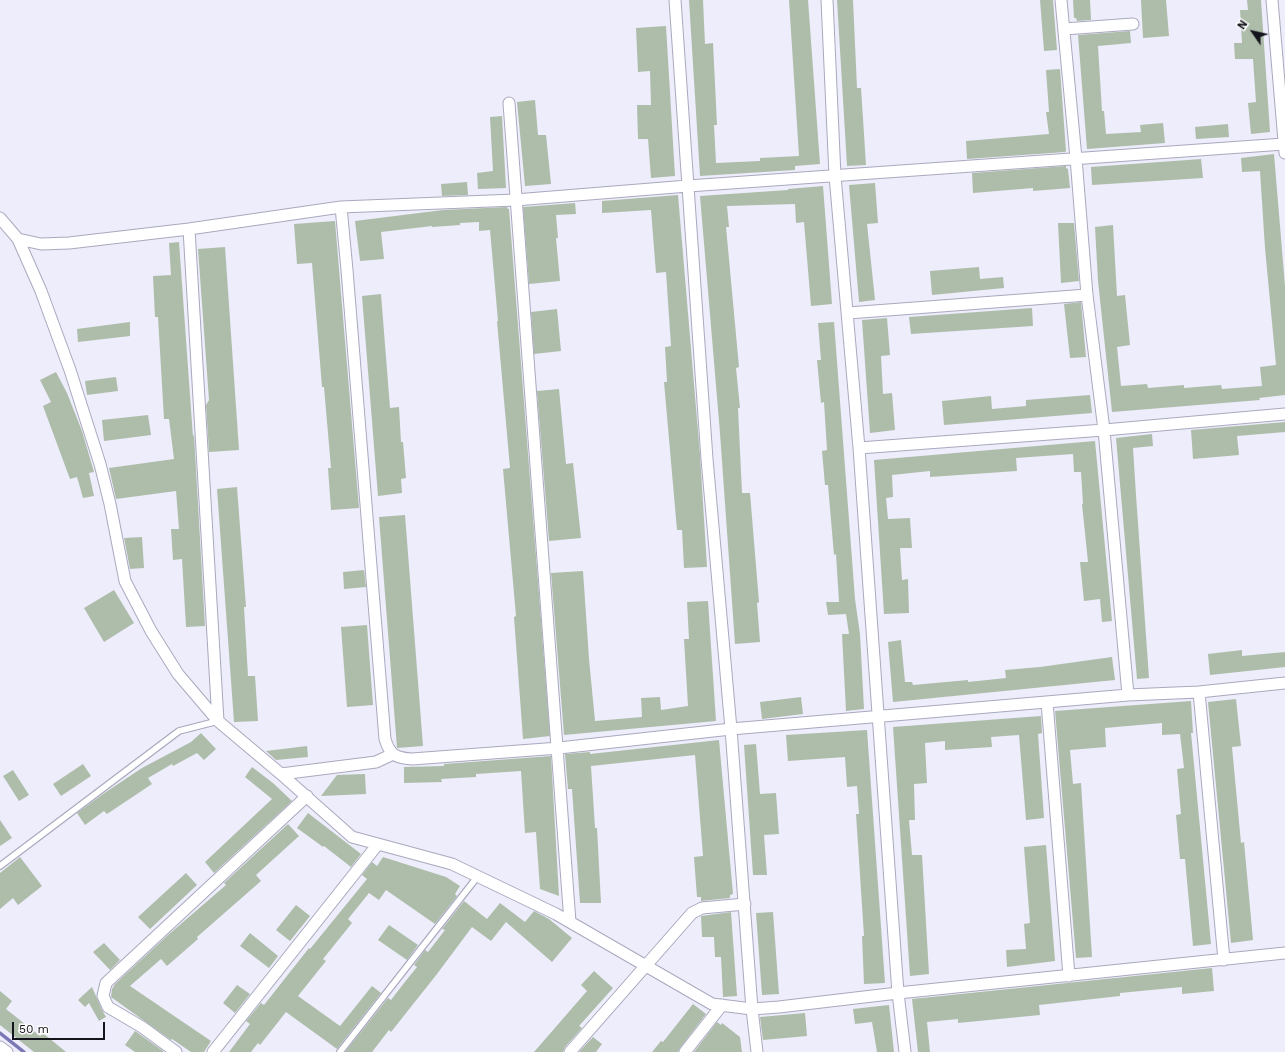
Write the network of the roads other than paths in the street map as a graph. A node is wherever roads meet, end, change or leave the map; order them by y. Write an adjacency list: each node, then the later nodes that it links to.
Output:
1 (675, 0): 11 (street)
2 (826, 0): 10 (street)
3 (1061, 0): 6 (street)
4 (1272, 0): 8 (street)
5 (1132, 24): 6 (street)
6 (1064, 29): 9 (street)
7 (509, 103): 12 (street)
8 (1285, 148): 9 (street)
9 (1076, 158): 10 (street); 17 (street)
10 (835, 176): 11 (street); 18 (street)
11 (688, 186): 12 (street); 28 (street)
12 (515, 200): 13 (street); 29 (street)
13 (341, 207): 15 (street); 30 (street)
14 (0, 218): 16 (street)
15 (189, 229): 16 (street); 27 (street)
16 (18, 239): 27 (street)
17 (1087, 295): 18 (street); 20 (street)
18 (848, 313): 21 (street)
19 (1285, 414): 20 (street)
20 (1104, 430): 21 (street); 24 (street)
21 (859, 448): 26 (street)
22 (1285, 683): 23 (street)
23 (1199, 692): 24 (street); 39 (street)
24 (1128, 695): 25 (street)
25 (1047, 702): 26 (street); 41 (street)
26 (878, 716): 28 (street); 42 (street)
27 (218, 721): 31 (street); 34 (lane)
28 (731, 729): 29 (street); 36 (street)
29 (559, 748): 30 (street); 37 (street)
30 (392, 754): 31 (street)
31 (282, 774): 32 (street)
32 (307, 796): 33 (street); 47 (street)
33 (378, 844): 35 (street); 48 (street)
34 (0, 866)
35 (478, 876): 37 (street); 49 (lane)
36 (745, 904): 40 (street); 44 (street)
37 (570, 922): 40 (street)
38 (1285, 953): 39 (street)
39 (1224, 960): 41 (street)
40 (646, 966): 43 (street); 50 (street)
41 (1068, 976): 42 (street)
42 (898, 993): 44 (street); 53 (street)
43 (722, 1005): 44 (street); 51 (street)
44 (752, 1009): 52 (street)
45 (0, 1047): 46 (street)
46 (7, 1052)
47 (176, 1052)
48 (213, 1052)
49 (340, 1052)
50 (570, 1052)
51 (685, 1052)
52 (757, 1052)
53 (905, 1052)

